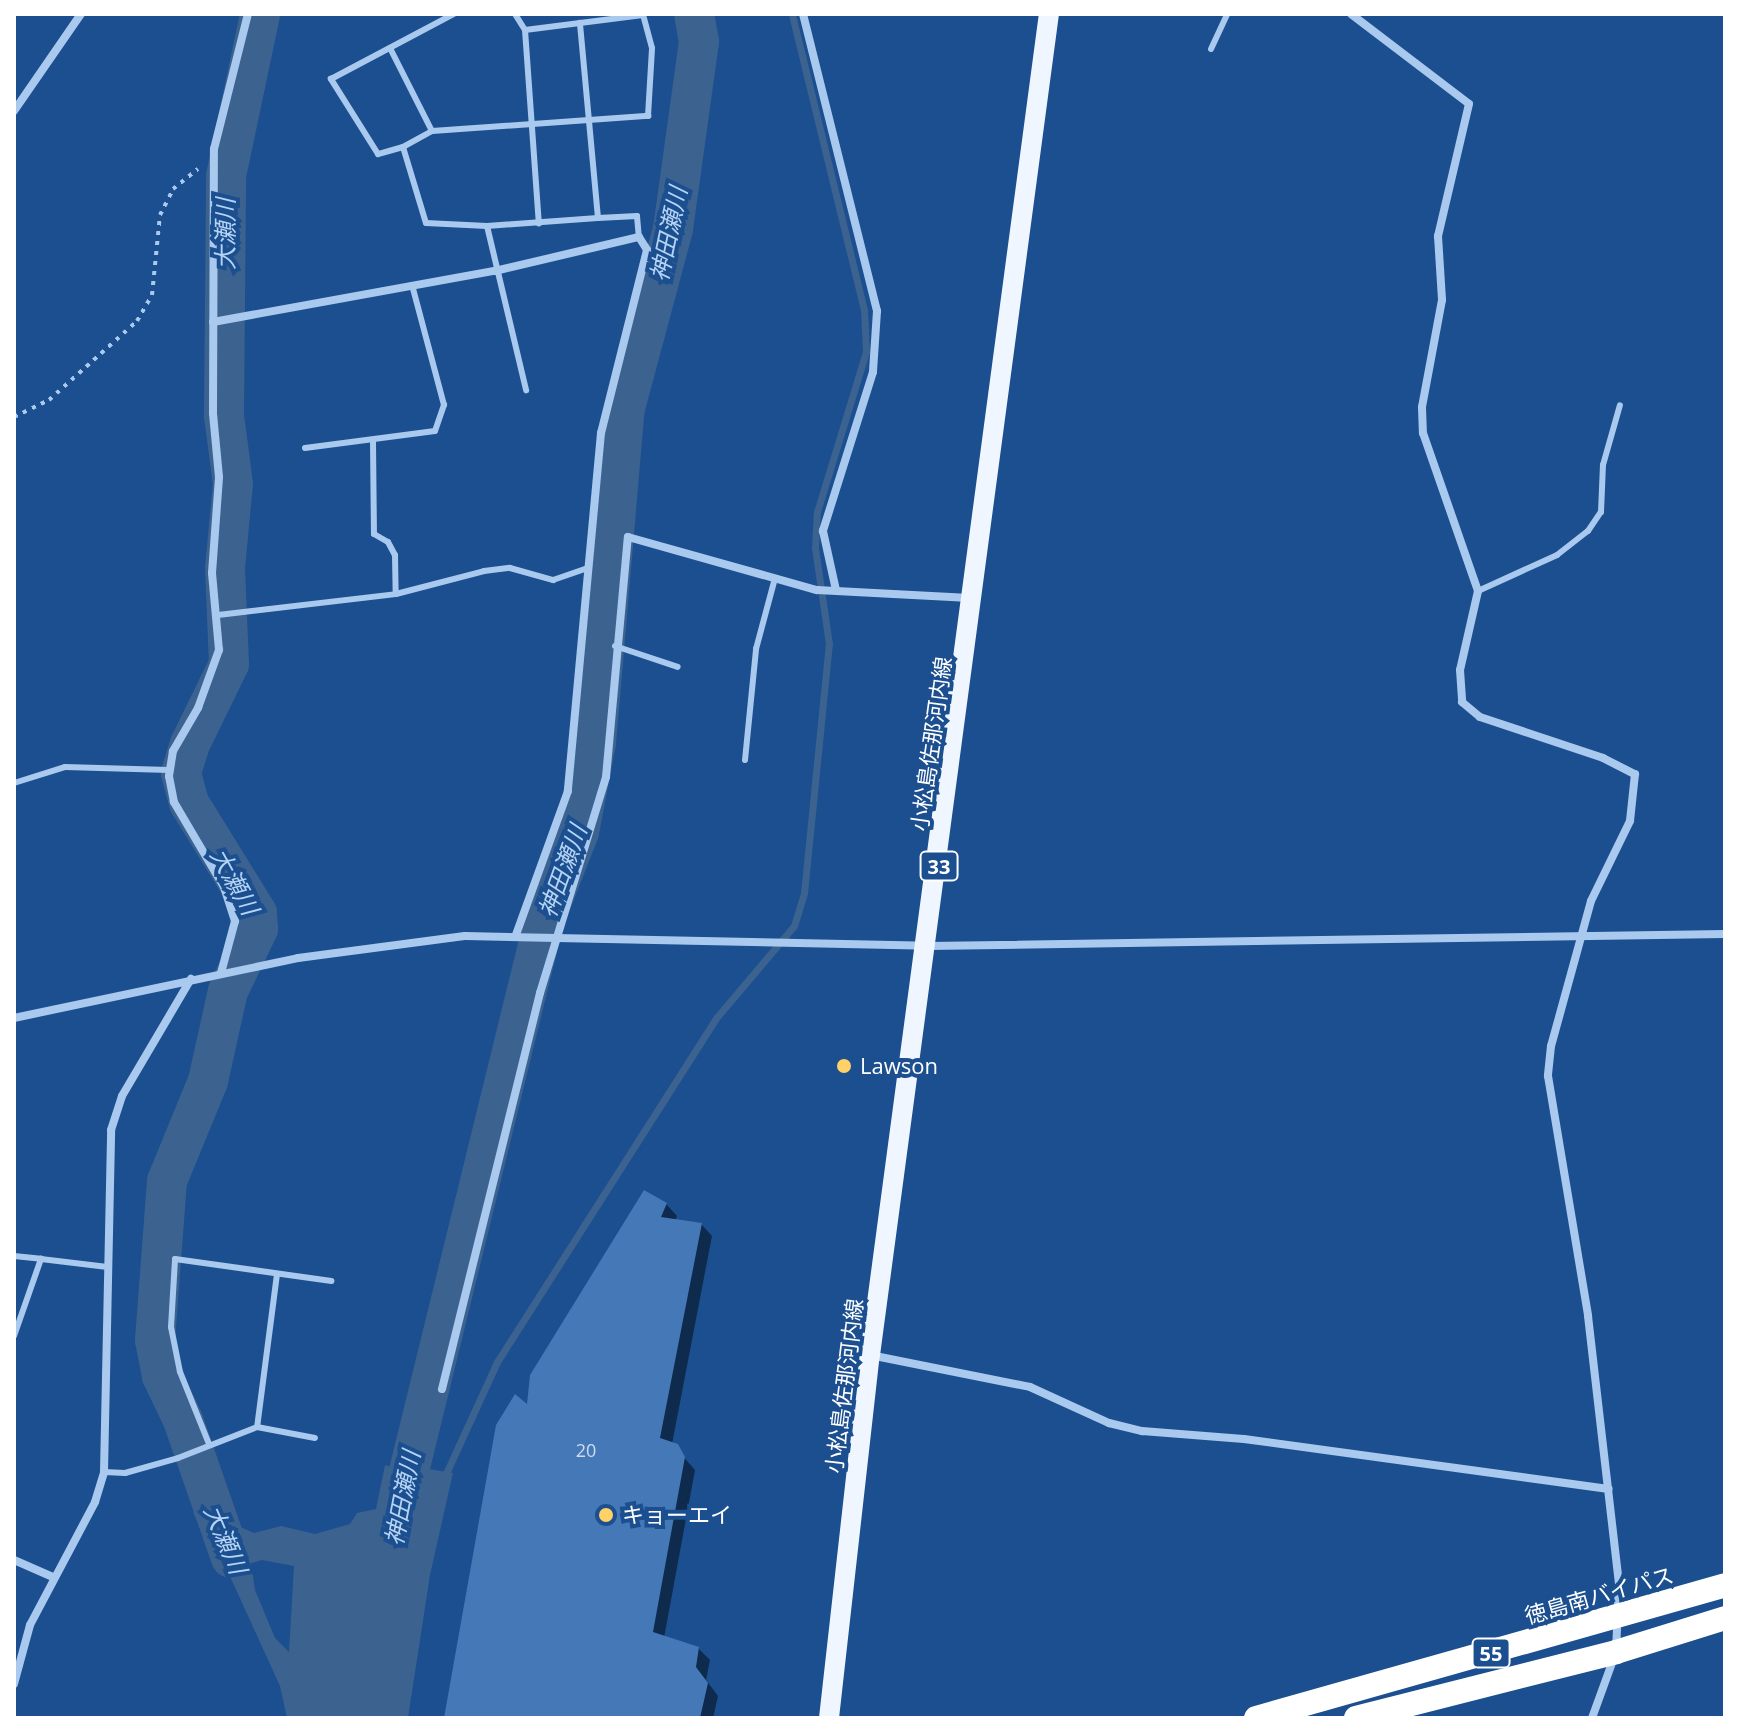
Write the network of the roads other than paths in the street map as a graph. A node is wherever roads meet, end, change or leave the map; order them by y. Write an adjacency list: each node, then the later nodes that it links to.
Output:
1 (81, 14): 13 (street)
2 (248, 14): 24 (street)
3 (454, 14): 11 (lane)
4 (515, 14): 10 (lane)
5 (803, 14): 31 (street)
6 (1049, 14): 34 (main road, 小松島佐那河内線 / 33)
7 (1227, 14): 12 (lane)
8 (1351, 14): 32 (street)
9 (580, 23): 10 (lane); 14 (lane); 14 (lane)
10 (525, 30): 15 (lane)
11 (390, 48): 16 (lane); 17 (lane)
12 (1211, 49)
13 (14, 111)
14 (589, 119): 15 (lane); 18 (lane)
15 (532, 122): 16 (lane); 19 (lane)
16 (432, 131): 17 (lane)
17 (403, 147): 20 (lane)
18 (598, 218): 19 (lane); 21 (lane)
19 (539, 223): 20 (lane)
20 (487, 226): 22 (lane)
21 (639, 237): 22 (street); 29 (street)
22 (495, 271): 23 (street); 25 (lane)
23 (412, 285): 24 (street); 27 (lane)
24 (216, 322): 35 (street)
25 (526, 390)
26 (1620, 405): 32 (lane)
27 (373, 442): 28 (lane); 33 (lane)
28 (305, 448)
29 (587, 568): 33 (lane); 42 (street)
30 (774, 582): 31 (street); 36 (street); 38 (lane)
31 (833, 590): 34 (street)
32 (1478, 591): 43 (street)
33 (396, 594): 35 (lane)
34 (974, 598): 45 (main road, 小松島佐那河内線 / 33)
35 (222, 614): 39 (street)
36 (615, 646): 37 (lane); 44 (street)
37 (678, 667)
38 (745, 760)
39 (169, 770): 40 (lane); 46 (street)
40 (14, 783)
41 (1725, 934): 43 (street)
42 (520, 935): 44 (street); 46 (street)
43 (1580, 937): 45 (street); 61 (street)
44 (556, 939): 45 (street); 56 (street)
45 (928, 946): 55 (main road, 小松島佐那河内線 / 33)
46 (225, 972): 47 (street)
47 (191, 979): 48 (street); 51 (street)
48 (14, 1018)
49 (14, 1256): 50 (lane)
50 (41, 1259): 51 (lane); 54 (lane)
51 (108, 1267): 60 (street)
52 (277, 1274): 53 (lane); 57 (lane); 59 (lane)
53 (331, 1281)
54 (14, 1336)
55 (870, 1355): 61 (street); 69 (main road, 小松島佐那河内線 / 33)
56 (442, 1389)
57 (257, 1427): 58 (lane); 59 (lane)
58 (315, 1438)
59 (209, 1444): 60 (lane)
60 (104, 1472): 63 (street)
61 (1609, 1489): 65 (street)
62 (14, 1560): 63 (street)
63 (53, 1577): 68 (street)
64 (1725, 1585): 65 (highway, 徳島南バイパス / 55)
65 (1621, 1617): 67 (street); 70 (highway, 徳島南バイパス / 55)
66 (1725, 1618): 67 (highway, 55)
67 (1616, 1652): 71 (highway, 55); 72 (street)
68 (14, 1684)
69 (829, 1718)
70 (1256, 1718)
71 (1356, 1718)
72 (1592, 1718)

